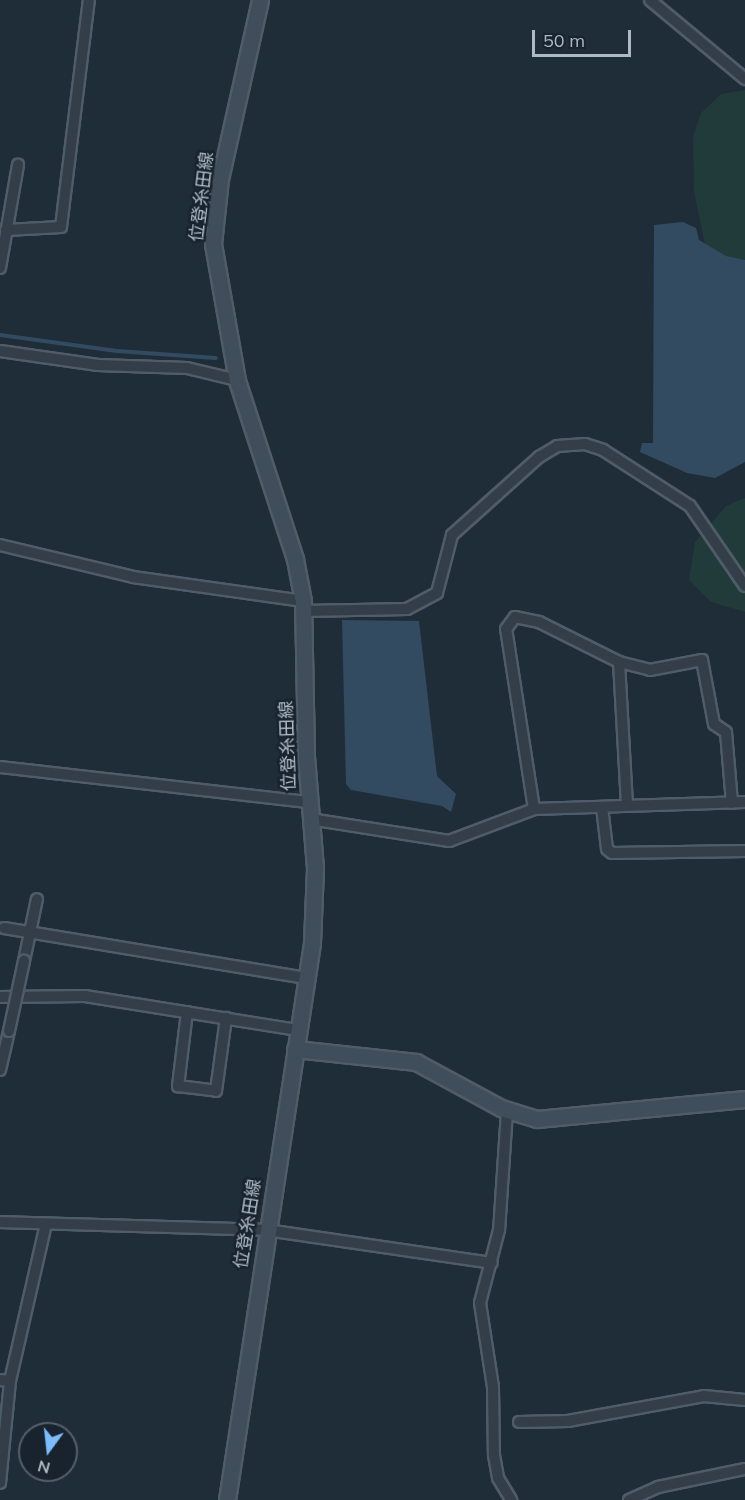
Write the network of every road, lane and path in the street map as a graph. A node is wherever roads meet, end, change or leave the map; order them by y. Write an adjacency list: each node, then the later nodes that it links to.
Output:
1 (89, 0): 7 (street)
2 (260, 0): 10 (main road, 位登糸田線)
3 (650, 0): 4 (street)
4 (745, 79)
5 (18, 165): 6 (street)
6 (5, 208): 7 (street)
7 (6, 230): 8 (street)
8 (0, 268)
9 (0, 351): 10 (street)
10 (237, 380): 13 (main road, 位登糸田線)
11 (0, 545): 13 (street)
12 (745, 586): 13 (street)
13 (303, 606): 16 (main road, 位登糸田線)
14 (619, 662): 18 (street); 19 (street); 21 (street)
15 (0, 767): 16 (street)
16 (309, 802): 22 (main road, 位登糸田線)
17 (745, 802): 18 (street)
18 (732, 803): 19 (street)
19 (627, 806): 20 (street)
20 (602, 807): 21 (street); 23 (street)
21 (534, 809): 22 (street)
22 (310, 819): 27 (main road, 位登糸田線)
23 (745, 851)
24 (37, 899): 26 (street)
25 (4, 928): 26 (street)
26 (30, 933): 27 (street); 33 (street, bridge)
27 (306, 978): 31 (main road, 位登糸田線)
28 (0, 997): 29 (street)
29 (187, 1012): 30 (street); 30 (street)
30 (226, 1018): 31 (street)
31 (298, 1030): 32 (main road, 位登糸田線)
32 (295, 1049): 35 (main road); 38 (main road, 位登糸田線)
33 (0, 1070)
34 (745, 1099): 35 (main road)
35 (507, 1111): 39 (street)
36 (0, 1222): 37 (street)
37 (46, 1224): 38 (street); 40 (street)
38 (266, 1230): 39 (street); 46 (main road, 位登糸田線)
39 (492, 1263): 47 (street)
40 (5, 1381): 42 (street)
41 (745, 1400): 43 (street)
42 (3, 1417): 45 (street)
43 (519, 1422)
44 (745, 1469): 48 (street)
45 (0, 1483)
46 (227, 1500)
47 (511, 1500)
48 (629, 1500)

